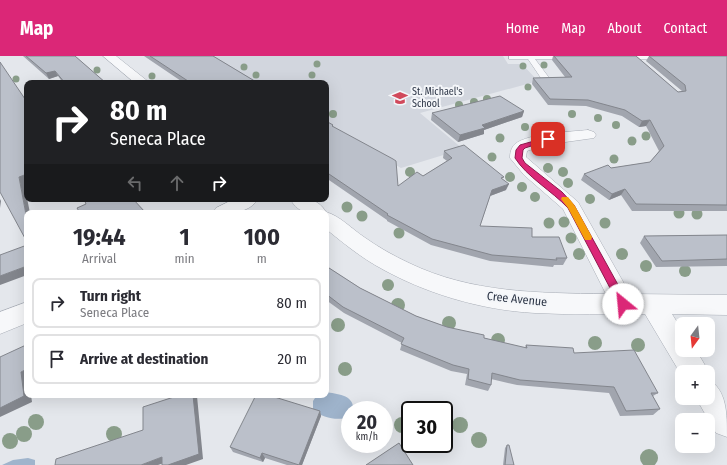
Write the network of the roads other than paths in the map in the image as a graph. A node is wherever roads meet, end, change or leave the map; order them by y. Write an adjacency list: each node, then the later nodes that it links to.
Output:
1 (109, 56): 11 (street)
2 (512, 57): 3 (lane)
3 (530, 57): 4 (lane); 10 (lane)
4 (579, 57)
5 (614, 57): 6 (lane)
6 (635, 57): 7 (lane); 9 (lane)
7 (648, 57): 8 (lane)
8 (673, 57)
9 (643, 64)
10 (546, 79)
11 (139, 80)
12 (588, 135): 18 (street)
13 (243, 202): 15 (street)
14 (302, 202): 16 (street)
15 (229, 210)
16 (313, 210)
17 (329, 221): 18 (street, Cree Avenue)
18 (623, 304): 19 (street, Cree Avenue)
19 (652, 305): 20 (street, Cree Avenue); 23 (street)
20 (727, 305)
21 (24, 313): 22 (street)
22 (0, 323)
23 (691, 365)
24 (715, 404): 25 (street)
25 (727, 422)

